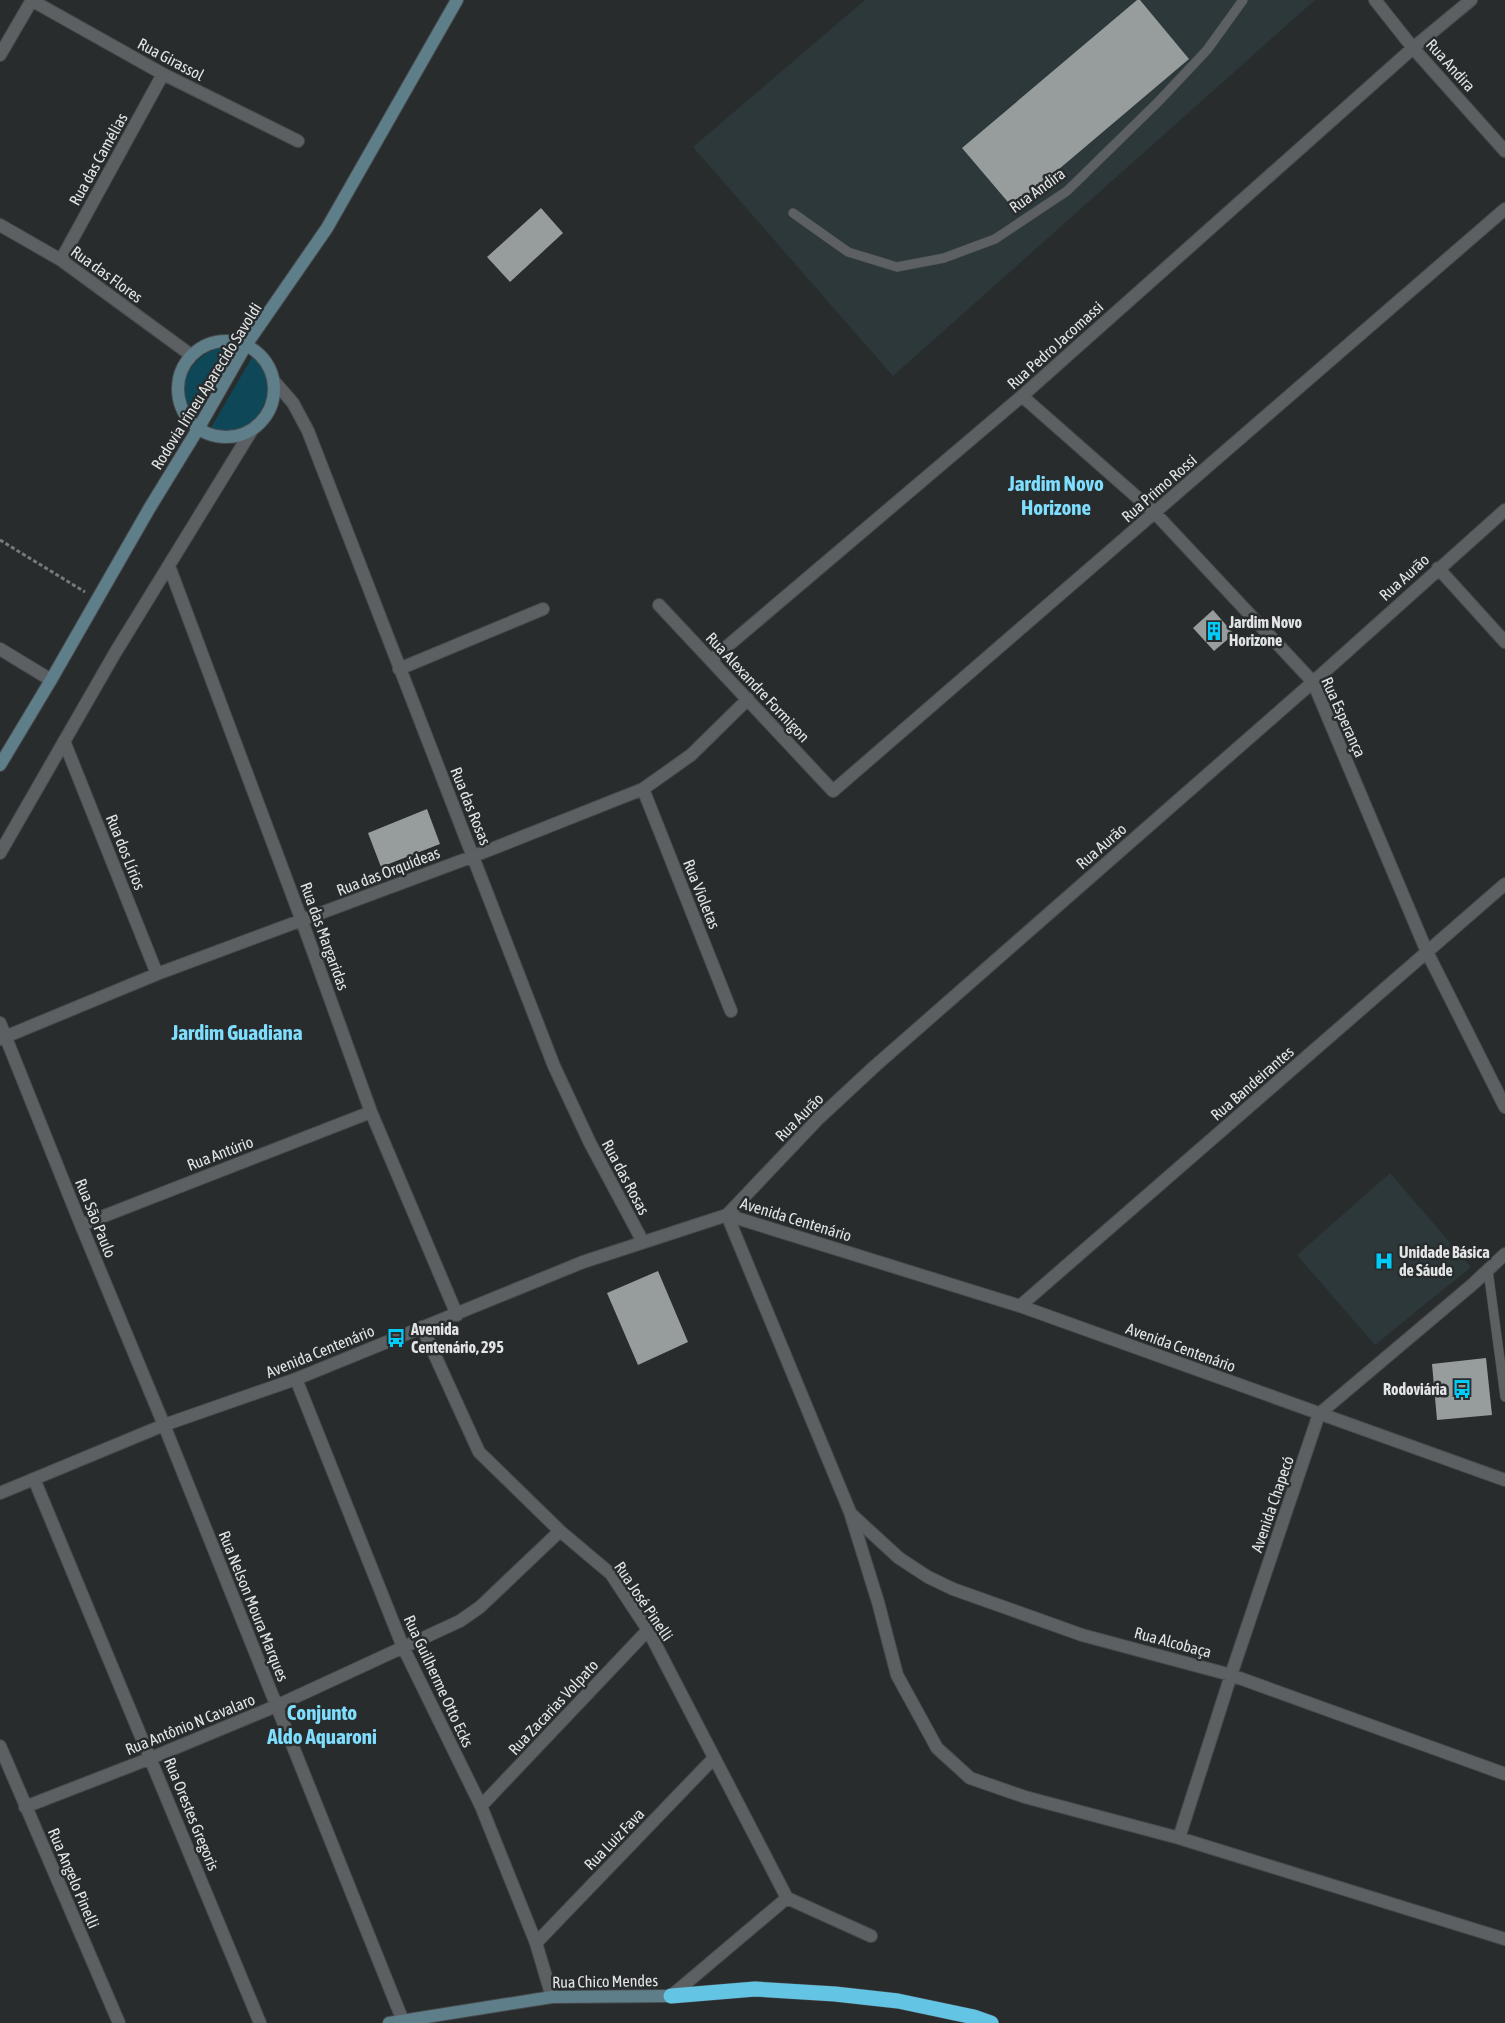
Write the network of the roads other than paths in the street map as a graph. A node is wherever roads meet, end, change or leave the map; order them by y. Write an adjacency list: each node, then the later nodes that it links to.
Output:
1 (32, 0): 7 (street); 8 (street, Rua Girassol)
2 (457, 0): 15 (main road, Rodovia Irineu Aparecido Savoldi)
3 (1243, 0): 12 (lane, Rua Andira)
4 (1375, 0): 6 (street, Rua Andira)
5 (1471, 0): 6 (street, Rua Pedro Jacomassi)
6 (1414, 48): 10 (street, Rua Andira); 18 (street, Rua Pedro Jacomassi)
7 (0, 55)
8 (163, 74): 9 (street, Rua Girassol); 14 (street, Rua das Camélias)
9 (298, 141)
10 (1505, 151)
11 (1505, 209): 22 (street, Rua Primo Rossi)
12 (793, 213)
13 (0, 225): 14 (street, Rua das Flores)
14 (61, 260): 16 (street, Rua das Flores)
15 (246, 345): 16 (main road); 17 (main road); 19 (main road, Rodovia Irineu Aparecido Savoldi)
16 (191, 355): 19 (main road)
17 (273, 380): 20 (main road); 30 (street, Rua das Rosas)
18 (1022, 396): 22 (street, Rua Esperança); 29 (street, Rua Pedro Jacomassi)
19 (198, 429): 20 (main road); 31 (main road, Rodovia Irineu Aparecido Savoldi)
20 (252, 430): 23 (street)
21 (1505, 510): 24 (street, Rua Aurão)
22 (1154, 513): 32 (street, Rua Esperança); 37 (street, Rua Primo Rossi)
23 (169, 566): 34 (street); 41 (street, Rua das Margaridas)
24 (1438, 568): 27 (street); 32 (street, Rua Aurão)
25 (659, 604): 29 (street, Rua Alexandre Formigon)
26 (543, 609): 30 (street)
27 (1505, 642)
28 (0, 649): 31 (street)
29 (711, 660): 33 (street, Rua Alexandre Formigon)
30 (399, 669): 39 (street, Rua das Rosas)
31 (51, 680): 35 (main road, Rodovia Irineu Aparecido Savoldi)
32 (1313, 682): 42 (street, Rua Esperança); 49 (street, Rua Aurão)
33 (748, 699): 36 (street, Rua das Orquídeas); 37 (street, Rua Alexandre Formigon)
34 (64, 741): 38 (street); 43 (street, Rua dos Lírios)
35 (0, 764)
36 (643, 789): 39 (street, Rua das Orquídeas); 44 (street, Rua Violetas)
37 (833, 791)
38 (0, 853)
39 (474, 856): 41 (street, Rua das Orquídeas); 51 (street, Rua das Rosas)
40 (1505, 884): 42 (street, Rua Bandeirantes)
41 (302, 921): 43 (street, Rua das Orquídeas); 48 (street, Rua das Margaridas)
42 (1427, 952): 47 (street, Rua Esperança); 54 (street, Rua Bandeirantes)
43 (157, 974): 46 (street, Rua das Orquídeas)
44 (731, 1011)
45 (0, 1023): 46 (street, Rua São Paulo)
46 (2, 1038): 50 (street, Rua São Paulo)
47 (1505, 1108)
48 (370, 1112): 50 (street, Rua Antúrio); 55 (street, Rua das Margaridas)
49 (728, 1215): 51 (street, Avenida Centenário); 54 (street, Avenida Centenário); 64 (street)
50 (80, 1225): 60 (street, Rua São Paulo)
51 (642, 1242): 55 (street, Avenida Centenário)
52 (1505, 1254): 53 (street)
53 (1488, 1270): 58 (lane); 59 (street)
54 (1020, 1306): 59 (street, Avenida Centenário)
55 (457, 1315): 56 (street, Avenida Centenário)
56 (422, 1327): 57 (street, Avenida Centenário); 65 (street, Rua José Pinelli)
57 (296, 1380): 60 (street, Avenida Centenário); 67 (street, Rua Guilherme Otto Ecks)
58 (1505, 1397)
59 (1319, 1414): 62 (street, Avenida Centenário); 68 (street, Avenida Chapecó)
60 (164, 1425): 61 (street, Avenida Centenário); 69 (street, Rua Nelson Moura Marques)
61 (34, 1479): 63 (street, Avenida Centenário); 71 (street, Rua Orestes Gregoris)
62 (1505, 1480)
63 (0, 1493)
64 (850, 1512): 68 (street, Rua Alcobaça); 76 (street)
65 (560, 1531): 66 (street, Rua José Pinelli); 67 (street, Rua Antônio N Cavalaro)
66 (648, 1630): 72 (street, Rua José Pinelli); 74 (street, Rua Zacarias Volpato)
67 (403, 1647): 69 (street, Rua Antônio N Cavalaro); 74 (street, Rua Guilherme Otto Ecks)
68 (1231, 1675): 73 (street, Rua Alcobaça); 76 (street, Avenida Chapecó)
69 (276, 1706): 71 (street, Rua Antônio N Cavalaro); 83 (street, Rua Nelson Moura Marques)
70 (0, 1746): 75 (street, Rua Angelo Pinelli)
71 (151, 1758): 75 (street, Rua Antônio N Cavalaro); 85 (street, Rua Orestes Gregoris)
72 (714, 1758): 77 (street, Rua José Pinelli); 80 (street, Rua Luiz Fava)
73 (1505, 1774)
74 (481, 1806): 80 (street, Rua Guilherme Otto Ecks)
75 (25, 1807): 84 (street, Rua Angelo Pinelli)
76 (1180, 1838): 79 (street)
77 (787, 1898): 78 (street); 81 (street, Rua Chico Mendes)
78 (871, 1936)
79 (1505, 1939)
80 (536, 1943): 82 (street, Rua Guilherme Otto Ecks)
81 (671, 1996): 82 (main road, Rua Chico Mendes); 87 (highway)
82 (552, 1997): 83 (main road, Rua Chico Mendes)
83 (403, 2021): 86 (main road, Rua Chico Mendes)
84 (119, 2023)
85 (260, 2023)
86 (389, 2023)
87 (992, 2023)

